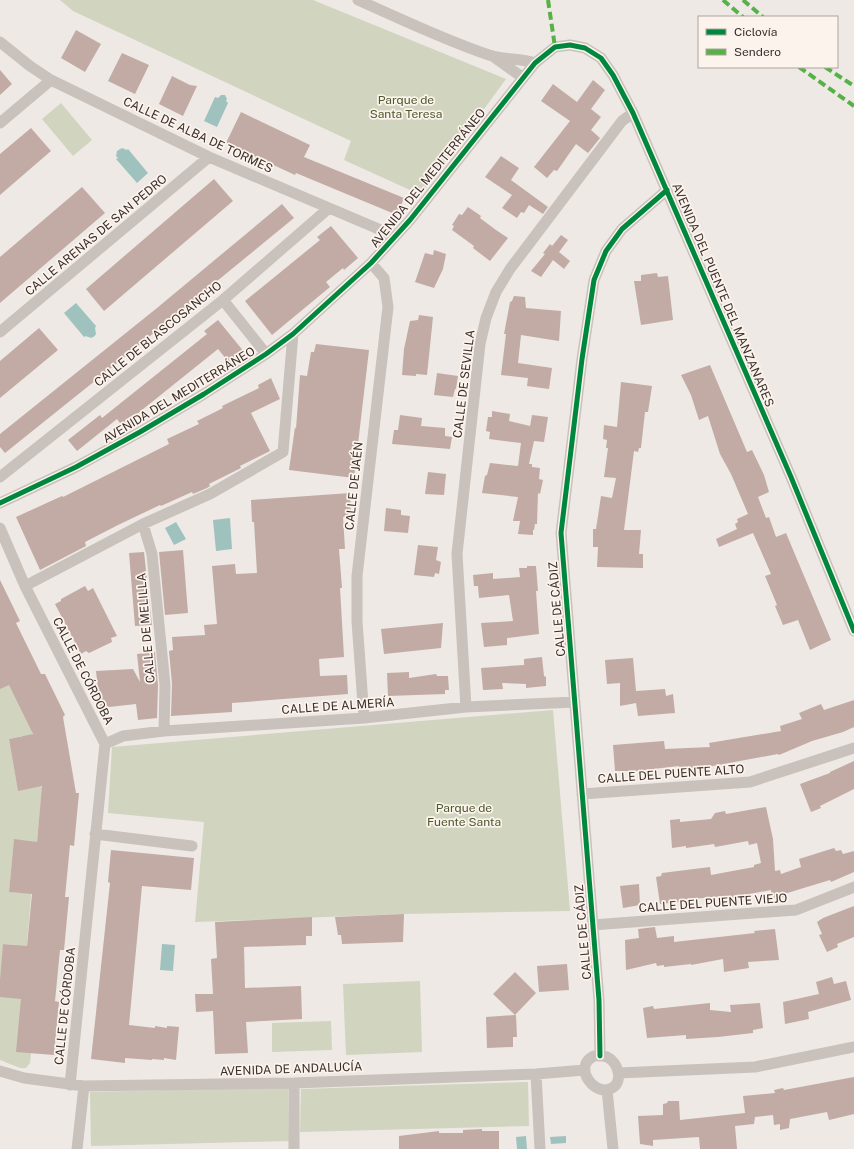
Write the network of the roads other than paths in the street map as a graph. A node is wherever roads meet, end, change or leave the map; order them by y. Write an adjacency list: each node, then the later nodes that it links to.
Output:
1 (358, 0): 3 (street)
2 (0, 42): 6 (street, CALLE DE ALBA DE TORMES)
3 (492, 56): 4 (street); 5 (street)
4 (535, 63): 5 (street, AVENIDA DEL PUENTE DEL MANZANARES); 7 (street, AVENIDA DEL PUENTE DEL MANZANARES)
5 (522, 77): 12 (street, AVENIDA DEL MEDITERRÁNEO)
6 (51, 80): 8 (street); 9 (street, CALLE DE ALBA DE TORMES)
7 (634, 113): 10 (street, AVENIDA DEL PUENTE DEL MANZANARES); 25 (street, CALLE DE SEVILLA)
8 (0, 123)
9 (209, 157): 11 (street, CALLE DE ALBA DE TORMES); 15 (street, CALLE ARENAS DE SAN PEDRO)
10 (667, 190): 23 (street, AVENIDA DEL PUENTE DEL MANZANARES); 24 (street, CALLE DE CÁDIZ)
11 (329, 208): 12 (street, CALLE DE ALBA DE TORMES); 14 (street, CALLE DE BLASCOSANCHO)
12 (395, 236): 13 (street, AVENIDA DEL MEDITERRÁNEO)
13 (372, 262): 16 (street, AVENIDA DEL MEDITERRÁNEO); 26 (street, CALLE DE JAÉN)
14 (223, 300): 17 (street); 18 (street, CALLE DE BLASCOSANCHO)
15 (0, 332)
16 (293, 334): 17 (street, AVENIDA DEL MEDITERRÁNEO); 20 (street)
17 (266, 354): 19 (street, AVENIDA DEL MEDITERRÁNEO)
18 (0, 476)
19 (0, 504)
20 (143, 524): 22 (street); 27 (street, CALLE DE MELILLA)
21 (0, 528): 22 (street, CALLE DE CÓRDOBA)
22 (24, 586): 28 (street, CALLE DE CÓRDOBA)
23 (854, 631)
24 (574, 702): 25 (street, CALLE DE ALMERÍA); 30 (street, CALLE DE CÁDIZ)
25 (466, 707): 26 (street, CALLE DE ALMERÍA)
26 (364, 718): 27 (street, CALLE DE ALMERÍA)
27 (164, 731): 28 (street, CALLE DE ALMERÍA)
28 (105, 744): 31 (street, CALLE DE CÓRDOBA)
29 (854, 748): 30 (street, CALLE DEL PUENTE ALTO)
30 (582, 794): 34 (street, CALLE DE CÁDIZ)
31 (95, 834): 32 (street); 42 (street, CALLE DE CÓRDOBA)
32 (192, 846)
33 (854, 886): 34 (street, CALLE DEL PUENTE VIEJO)
34 (592, 925): 36 (street, CALLE DE CÁDIZ)
35 (854, 1047): 39 (street)
36 (600, 1056): 37 (street); 39 (street)
37 (585, 1070): 40 (street, AVENIDA DE ANDALUCÍA); 44 (street)
38 (0, 1071): 42 (street, AVENIDA DE ANDALUCÍA)
39 (619, 1073): 44 (street)
40 (536, 1074): 41 (street, AVENIDA DE ANDALUCÍA); 47 (street)
41 (294, 1082): 43 (street, AVENIDA DE ANDALUCÍA); 46 (street)
42 (70, 1085): 43 (street, AVENIDA DE ANDALUCÍA)
43 (84, 1086): 45 (street)
44 (607, 1090): 48 (street)
45 (77, 1149)
46 (294, 1149)
47 (540, 1149)
48 (613, 1149)

